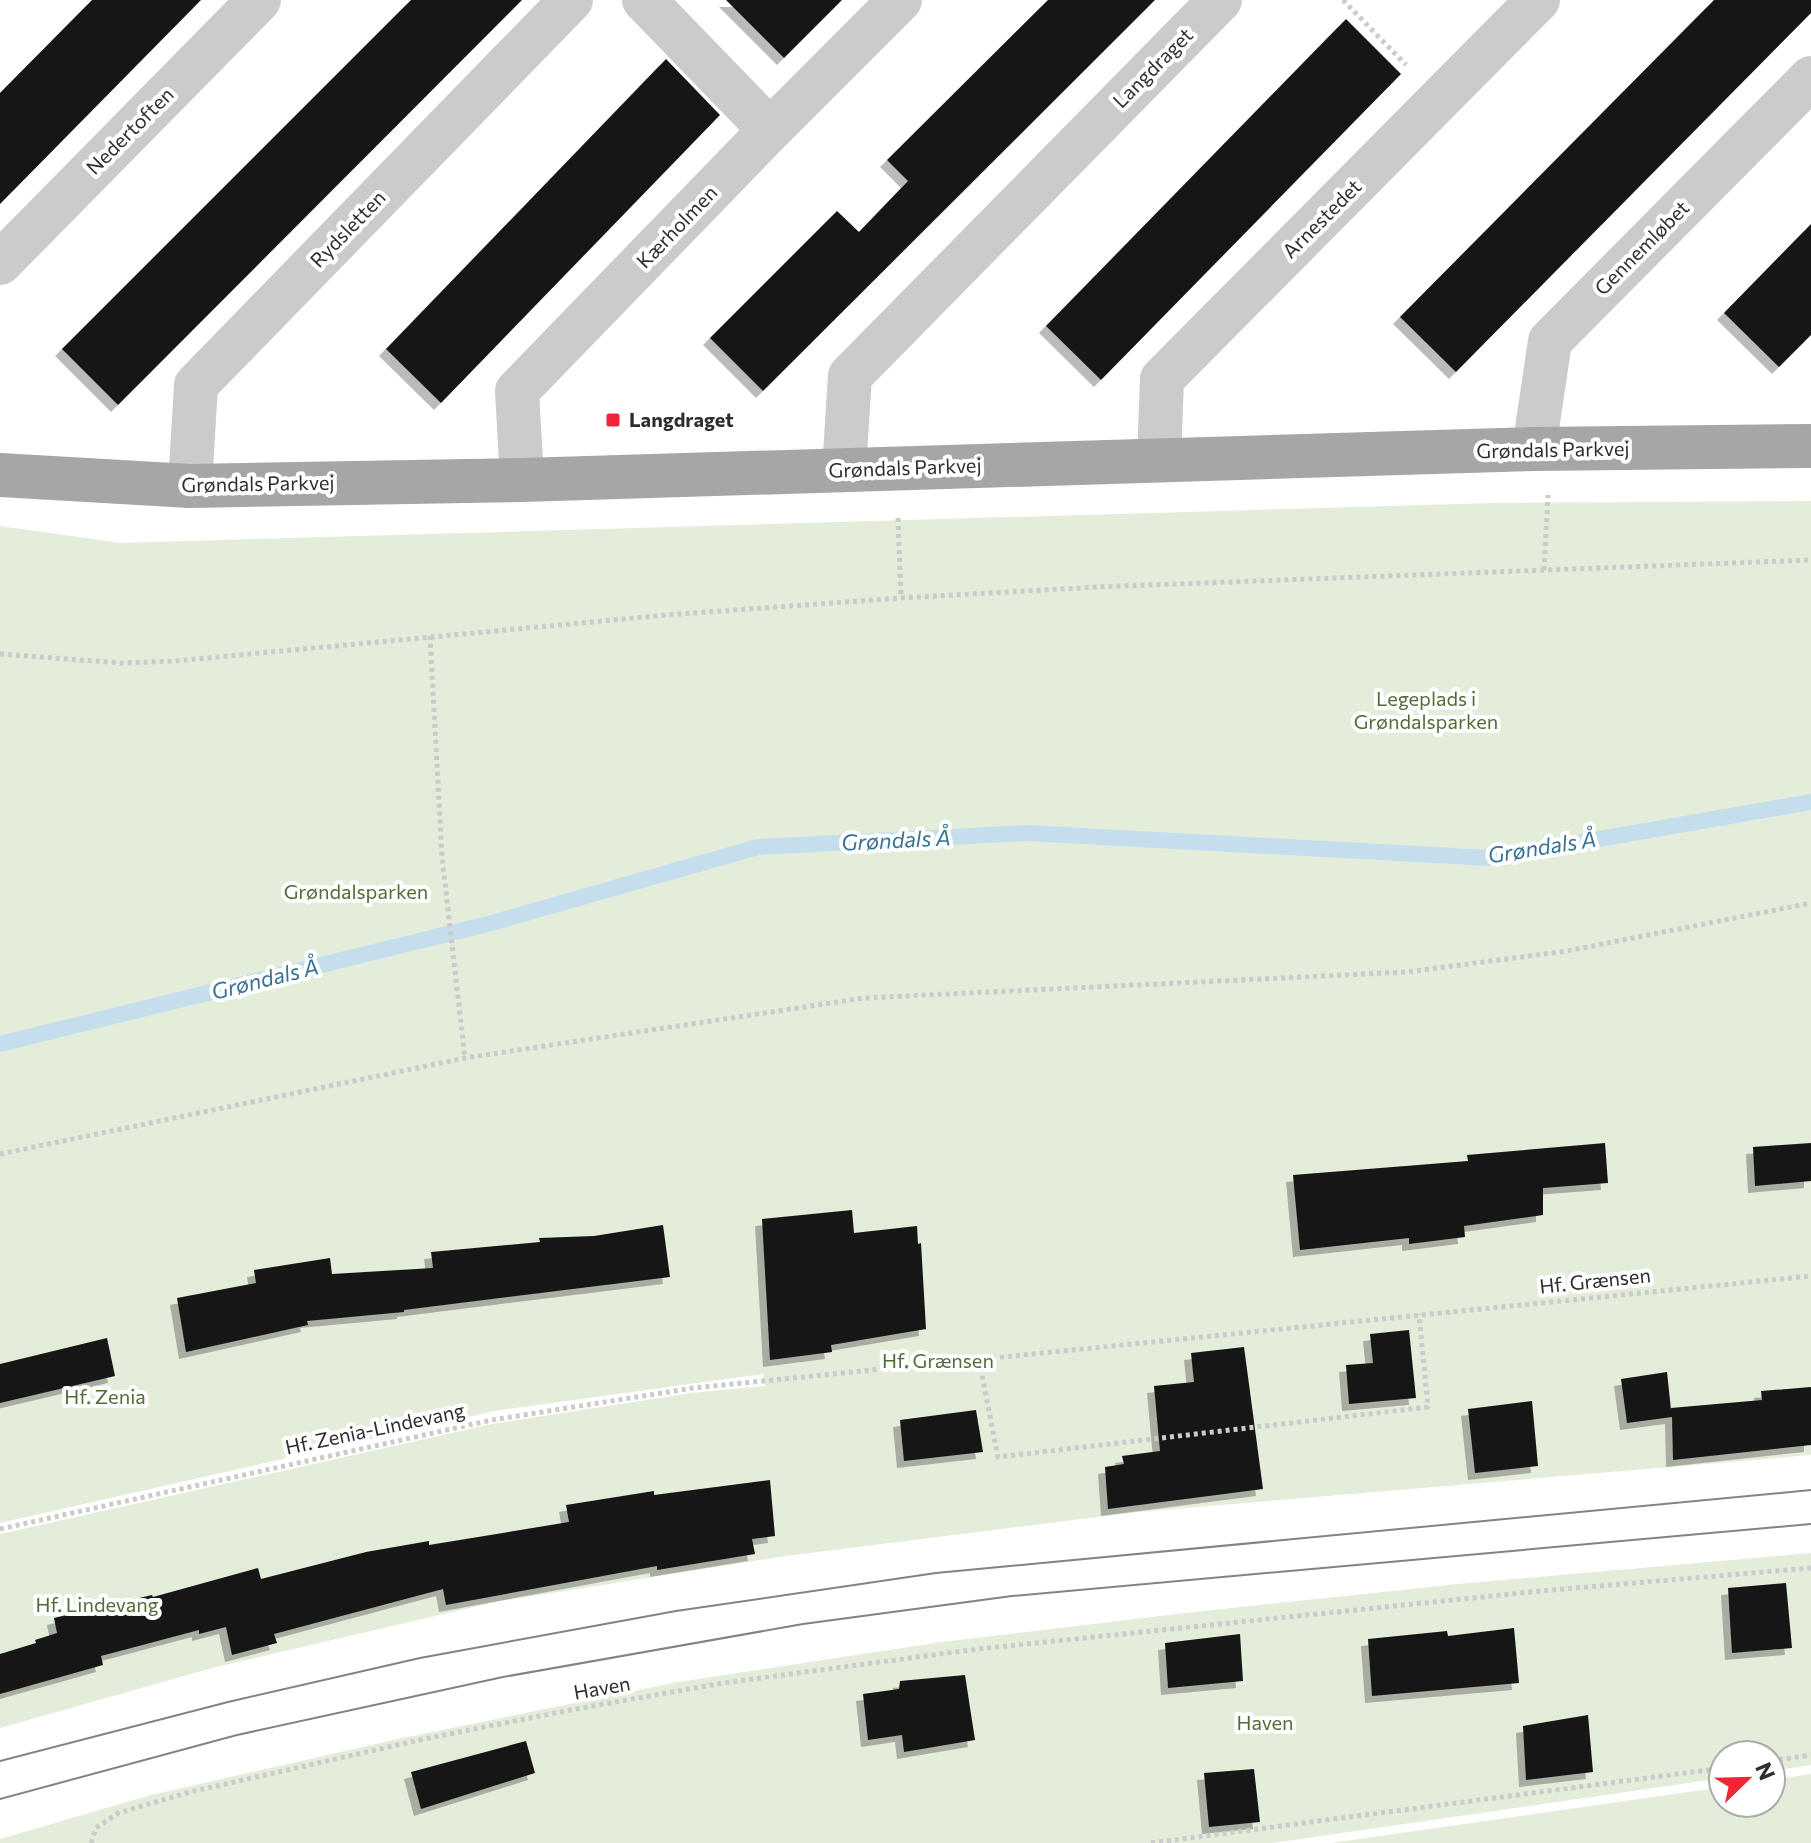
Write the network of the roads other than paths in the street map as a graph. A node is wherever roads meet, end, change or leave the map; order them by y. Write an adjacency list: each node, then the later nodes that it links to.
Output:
1 (259, 0): 9 (street, Nedertoften)
2 (571, 0): 16 (street, Rydsletten)
3 (644, 0): 8 (street)
4 (900, 0): 8 (street, Kærholmen)
5 (1220, 0): 13 (street, Langdraget)
6 (1538, 0): 12 (street, Arnestedet)
7 (1811, 78): 11 (street, Gennemløbet)
8 (770, 130): 15 (street, Kærholmen)
9 (0, 263)
10 (1811, 446): 11 (main road, Grøndals Parkvej)
11 (1542, 449): 12 (main road, Grøndals Parkvej)
12 (1159, 460): 13 (main road, Grøndals Parkvej)
13 (844, 470): 15 (main road, Grøndals Parkvej)
14 (0, 475): 16 (main road, Grøndals Parkvej)
15 (522, 480): 16 (main road, Grøndals Parkvej)
16 (190, 486)

